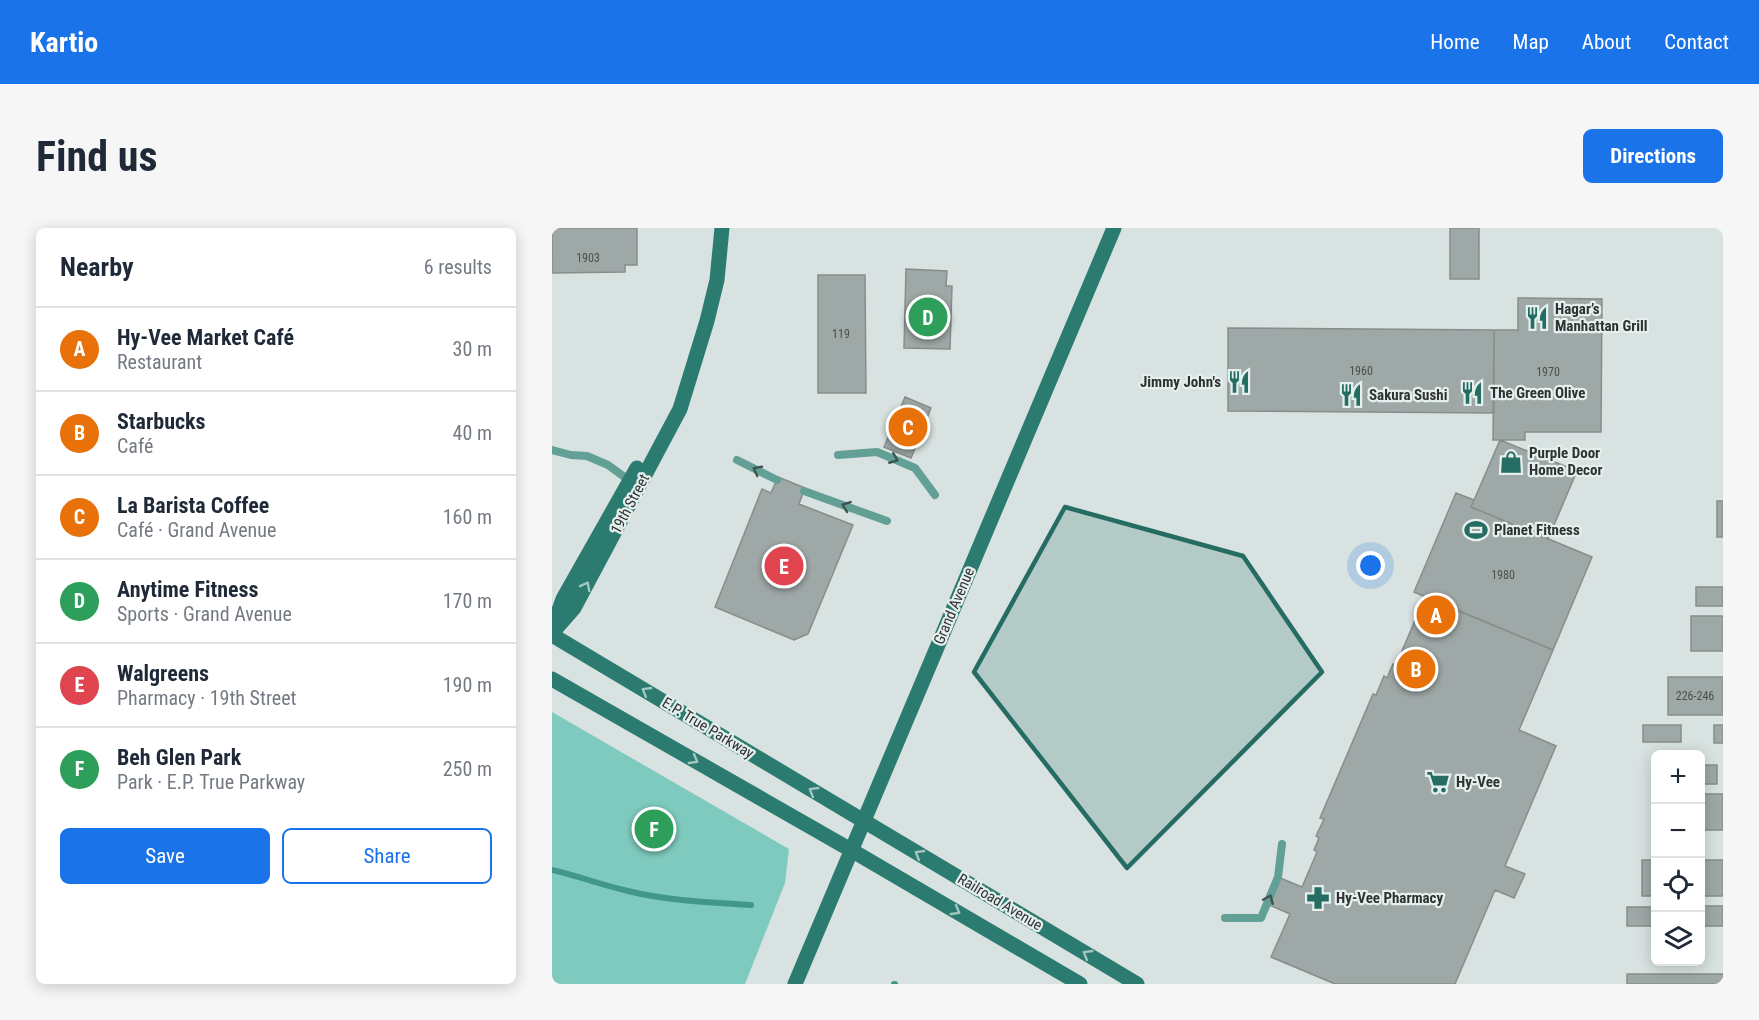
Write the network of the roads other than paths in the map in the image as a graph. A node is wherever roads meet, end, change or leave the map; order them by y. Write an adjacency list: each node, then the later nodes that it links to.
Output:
1 (722, 228): 3 (main road, 19th Street)
2 (1114, 228): 14 (main road, Grand Avenue)
3 (692, 368): 8 (main road, 19th Street); 12 (main road, 19th Street, one-way to 3)
4 (552, 450): 8 (lane)
5 (838, 455): 10 (lane, one-way to 10)
6 (737, 460): 7 (lane, one-way to 6)
7 (777, 480)
8 (630, 481): 12 (main road, 19th Street)
9 (804, 491): 11 (lane, one-way to 9)
10 (935, 495)
11 (887, 521)
12 (552, 633): 14 (main road, E.P. True Parkway, one-way to 12)
13 (552, 679): 16 (main road, one-way to 16)
14 (863, 820): 16 (main road, Grand Avenue); 20 (main road, Railroad Avenue, one-way to 14)
15 (1282, 844): 17 (lane, one-way to 15)
16 (851, 850): 18 (main road, Grand Avenue); 19 (main road, Railroad Avenue, one-way to 19)
17 (1225, 918)
18 (795, 984)
19 (1080, 984)
20 (1137, 984)

